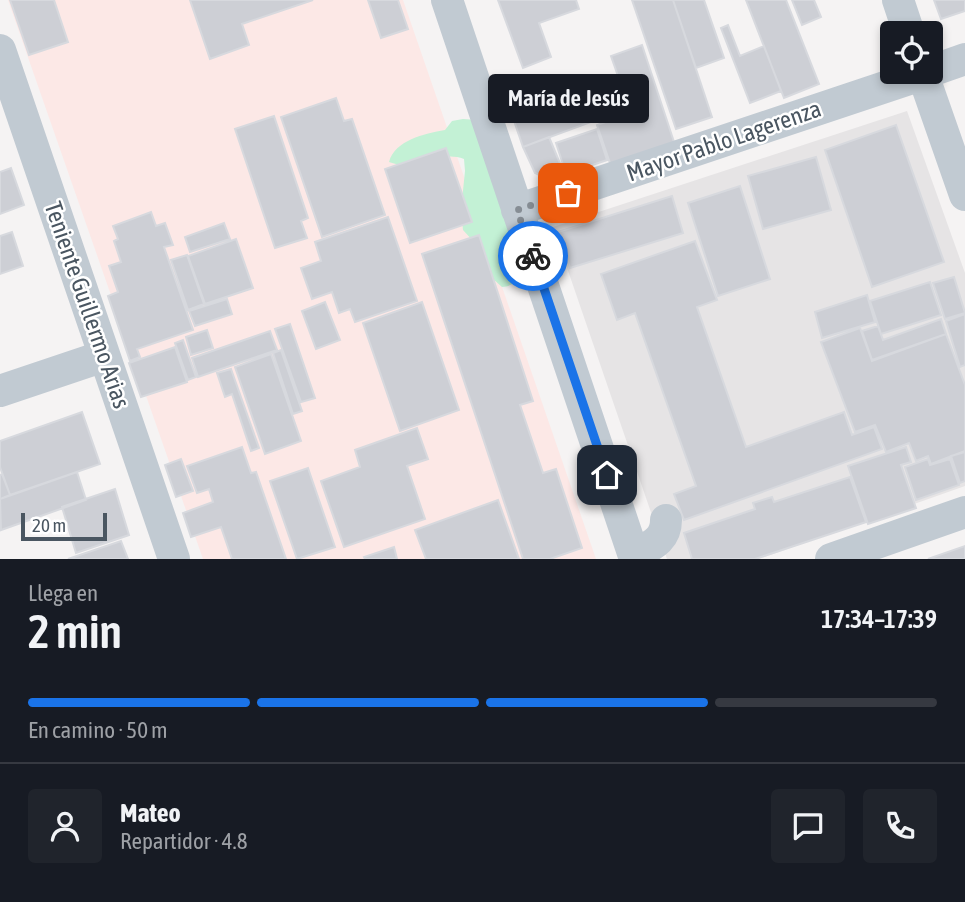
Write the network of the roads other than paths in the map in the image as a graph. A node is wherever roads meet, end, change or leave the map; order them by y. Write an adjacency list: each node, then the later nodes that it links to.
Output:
1 (447, 0): 10 (street)
2 (898, 0): 3 (street)
3 (905, 21)
4 (0, 50): 11 (street, Teniente Guillermo Arias)
5 (965, 59): 6 (street, Mayor Pablo Lagerenza)
6 (943, 66)
7 (890, 84): 10 (street, Mayor Pablo Lagerenza)
8 (930, 84): 9 (street)
9 (965, 195)
10 (517, 210): 15 (street)
11 (104, 356): 12 (street); 16 (street, Teniente Guillermo Arias)
12 (0, 391)
13 (965, 512): 17 (street)
14 (666, 520): 15 (street)
15 (635, 557)
16 (174, 559)
17 (831, 559)

